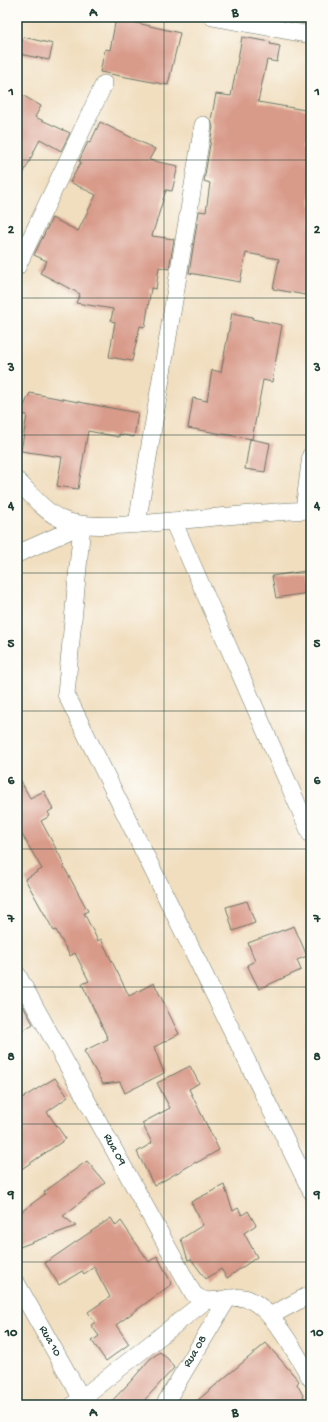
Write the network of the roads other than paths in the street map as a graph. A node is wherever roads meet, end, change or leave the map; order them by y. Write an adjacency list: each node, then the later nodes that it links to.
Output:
1 (212, 17): 2 (street)
2 (311, 36)
3 (104, 84): 5 (street)
4 (203, 125): 10 (street)
5 (17, 267)
6 (311, 455): 8 (street)
7 (17, 480): 11 (street)
8 (307, 510): 9 (street)
9 (173, 521): 10 (street); 13 (street)
10 (137, 524): 11 (street)
11 (82, 525): 12 (street); 15 (street)
12 (17, 554)
13 (311, 835)
14 (17, 974): 19 (street, Rua 09)
15 (311, 1191)
16 (17, 1284): 22 (street, Rua 10)
17 (311, 1294): 20 (street)
18 (228, 1298): 19 (street); 20 (street); 23 (street, Rua 08)
19 (205, 1301): 22 (street)
20 (270, 1316): 21 (street)
21 (311, 1379)
22 (78, 1402)
23 (164, 1405)

